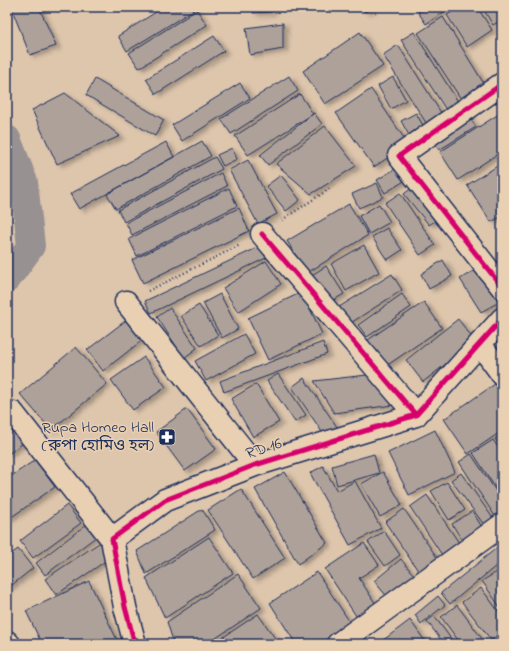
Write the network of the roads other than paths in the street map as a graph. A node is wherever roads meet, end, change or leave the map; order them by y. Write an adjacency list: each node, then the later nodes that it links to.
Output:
1 (502, 84): 3 (street)
2 (262, 234): 9 (street)
3 (502, 287)
4 (126, 302): 10 (street)
5 (502, 319): 6 (street)
6 (480, 344): 7 (street); 9 (street)
7 (502, 374)
8 (13, 412): 12 (street)
9 (416, 416): 10 (street, RD 16)
10 (255, 465): 12 (street, RD 16)
11 (502, 525): 14 (street)
12 (112, 539): 13 (street)
13 (135, 644)
14 (338, 644)

